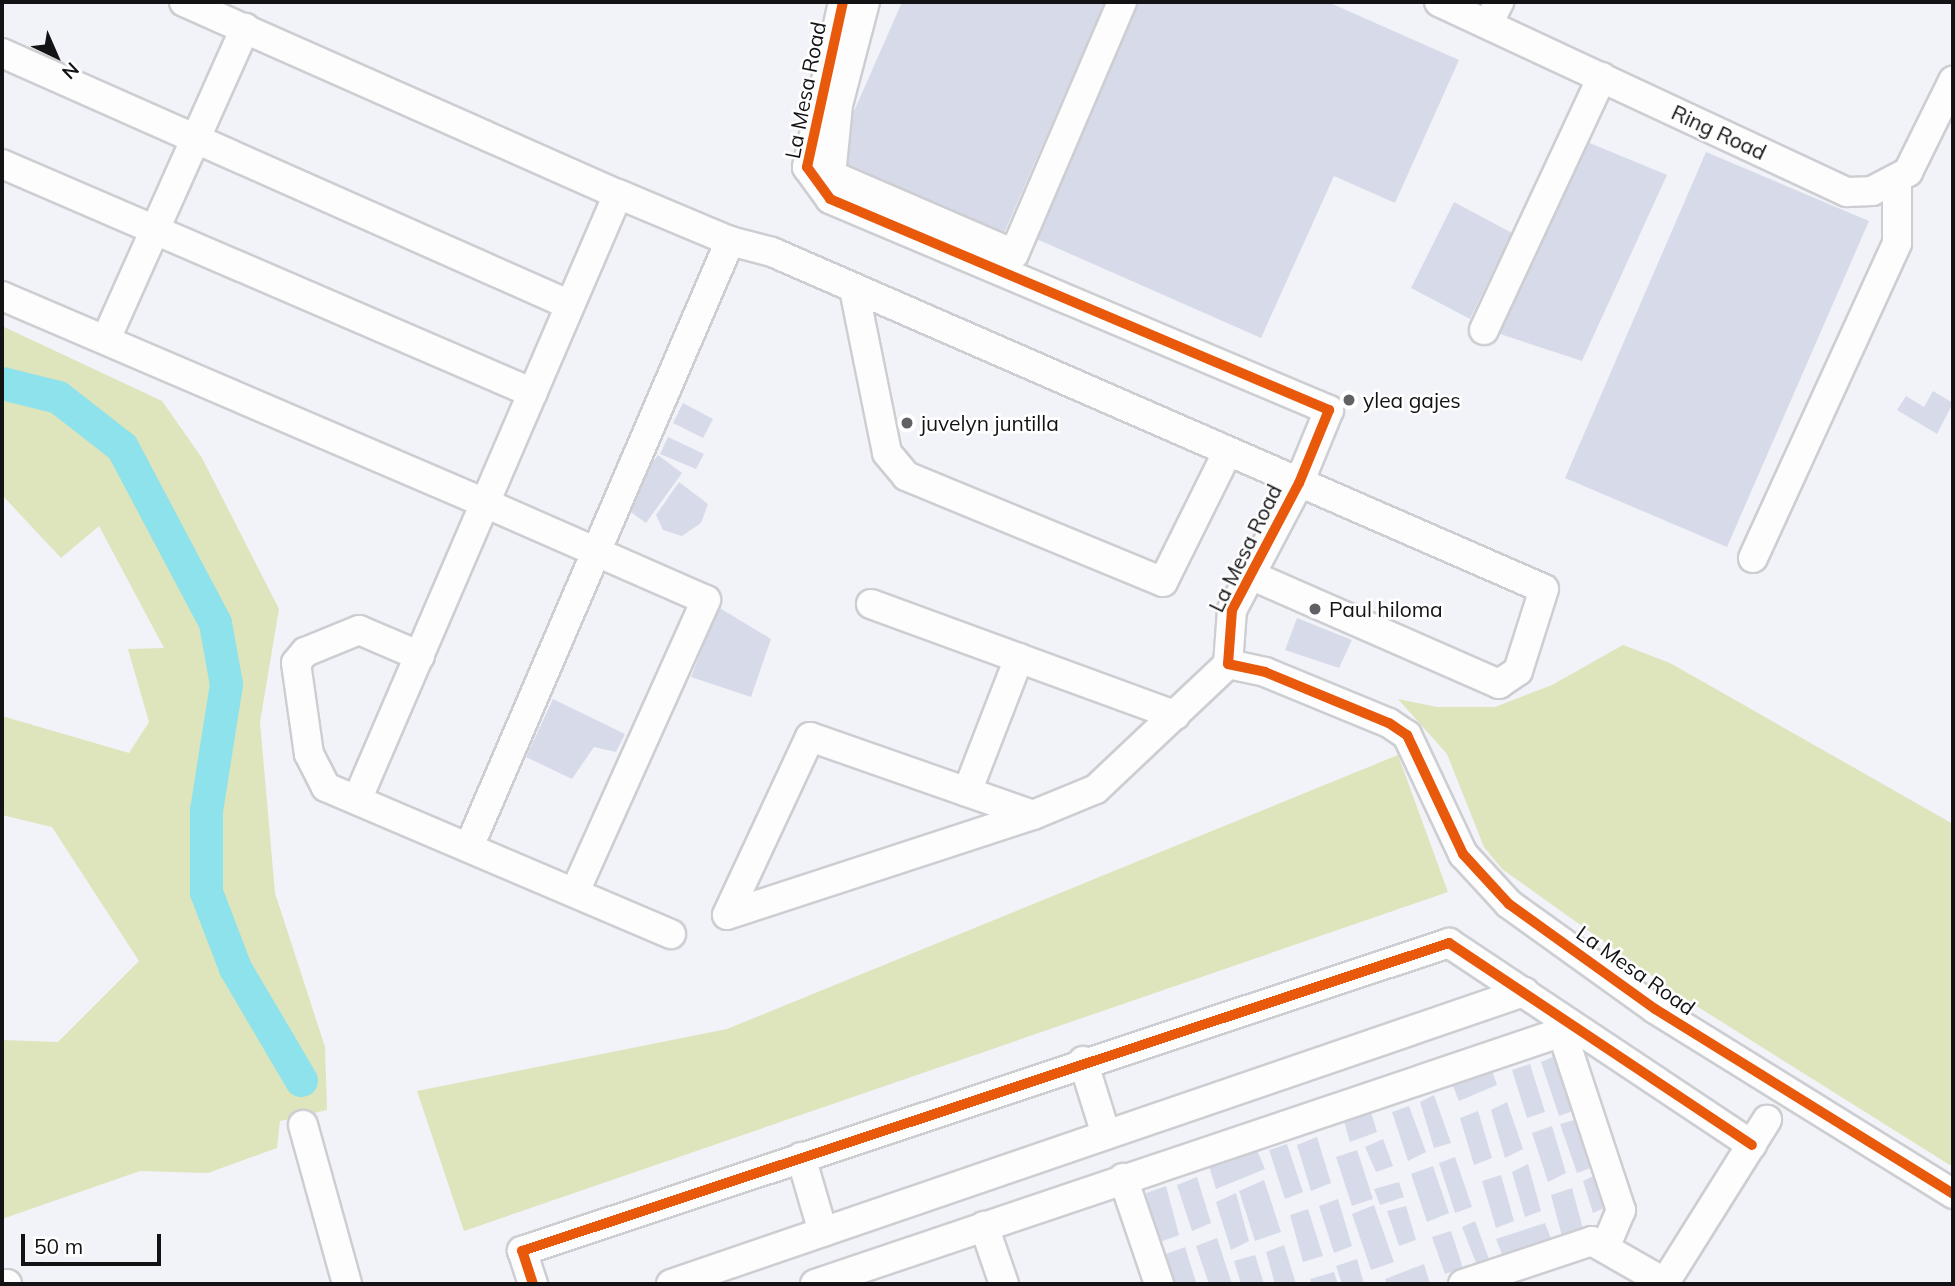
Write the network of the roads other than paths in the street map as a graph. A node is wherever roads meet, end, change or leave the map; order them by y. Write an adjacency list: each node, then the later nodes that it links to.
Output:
1 (184, 2): 7 (street)
2 (843, 2): 24 (street, La Mesa Road)
3 (865, 2): 4 (street)
4 (1122, 2)
5 (1439, 2): 6 (street, Ring Road)
6 (1493, 13): 9 (street, Ring Road)
7 (245, 28): 11 (street); 14 (street)
8 (2, 53): 11 (street)
9 (1601, 77): 13 (street, Ring Road); 20 (street)
10 (1953, 81): 13 (street)
11 (195, 139): 15 (street); 19 (street)
12 (2, 164): 15 (street)
13 (1898, 181): 27 (street)
14 (618, 194): 16 (street); 19 (street)
15 (154, 232): 21 (street); 22 (street)
16 (730, 241): 17 (street); 26 (street)
17 (855, 289): 23 (street); 23 (street)
18 (2, 296): 21 (street)
19 (570, 305): 22 (street)
20 (1484, 330)
21 (106, 339): 25 (street)
22 (533, 393): 25 (street)
23 (1227, 453): 24 (street)
24 (1299, 483): 28 (street, La Mesa Road); 28 (street)
25 (485, 503): 26 (street); 30 (street)
26 (599, 553): 37 (street); 38 (street)
27 (1753, 558)
28 (1251, 575): 32 (street, La Mesa Road)
29 (871, 604): 31 (street)
30 (419, 656): 35 (street); 35 (street)
31 (1019, 658): 33 (street); 34 (street)
32 (1228, 664): 33 (street); 48 (street, La Mesa Road)
33 (1175, 715): 36 (street)
34 (967, 792): 36 (street); 36 (street)
35 (357, 800): 37 (street)
36 (1033, 815)
37 (469, 847): 38 (street)
38 (575, 892): 39 (street)
39 (671, 934)
40 (1524, 992): 41 (street); 44 (street); 45 (street)
41 (1083, 1061): 44 (street); 46 (street)
42 (1767, 1120): 45 (street)
43 (303, 1125): 52 (street)
44 (1106, 1135): 50 (street)
45 (1752, 1144): 59 (street)
46 (801, 1157): 50 (street); 53 (street)
47 (1123, 1178): 49 (street); 51 (street); 57 (street)
48 (1953, 1194)
49 (984, 1226): 55 (street); 56 (street)
50 (823, 1232): 54 (street)
51 (1606, 1245): 58 (street); 59 (street)
52 (347, 1284)
53 (533, 1284)
54 (671, 1284)
55 (815, 1284)
56 (1004, 1284)
57 (1158, 1284)
58 (1463, 1284)
59 (1665, 1284)

